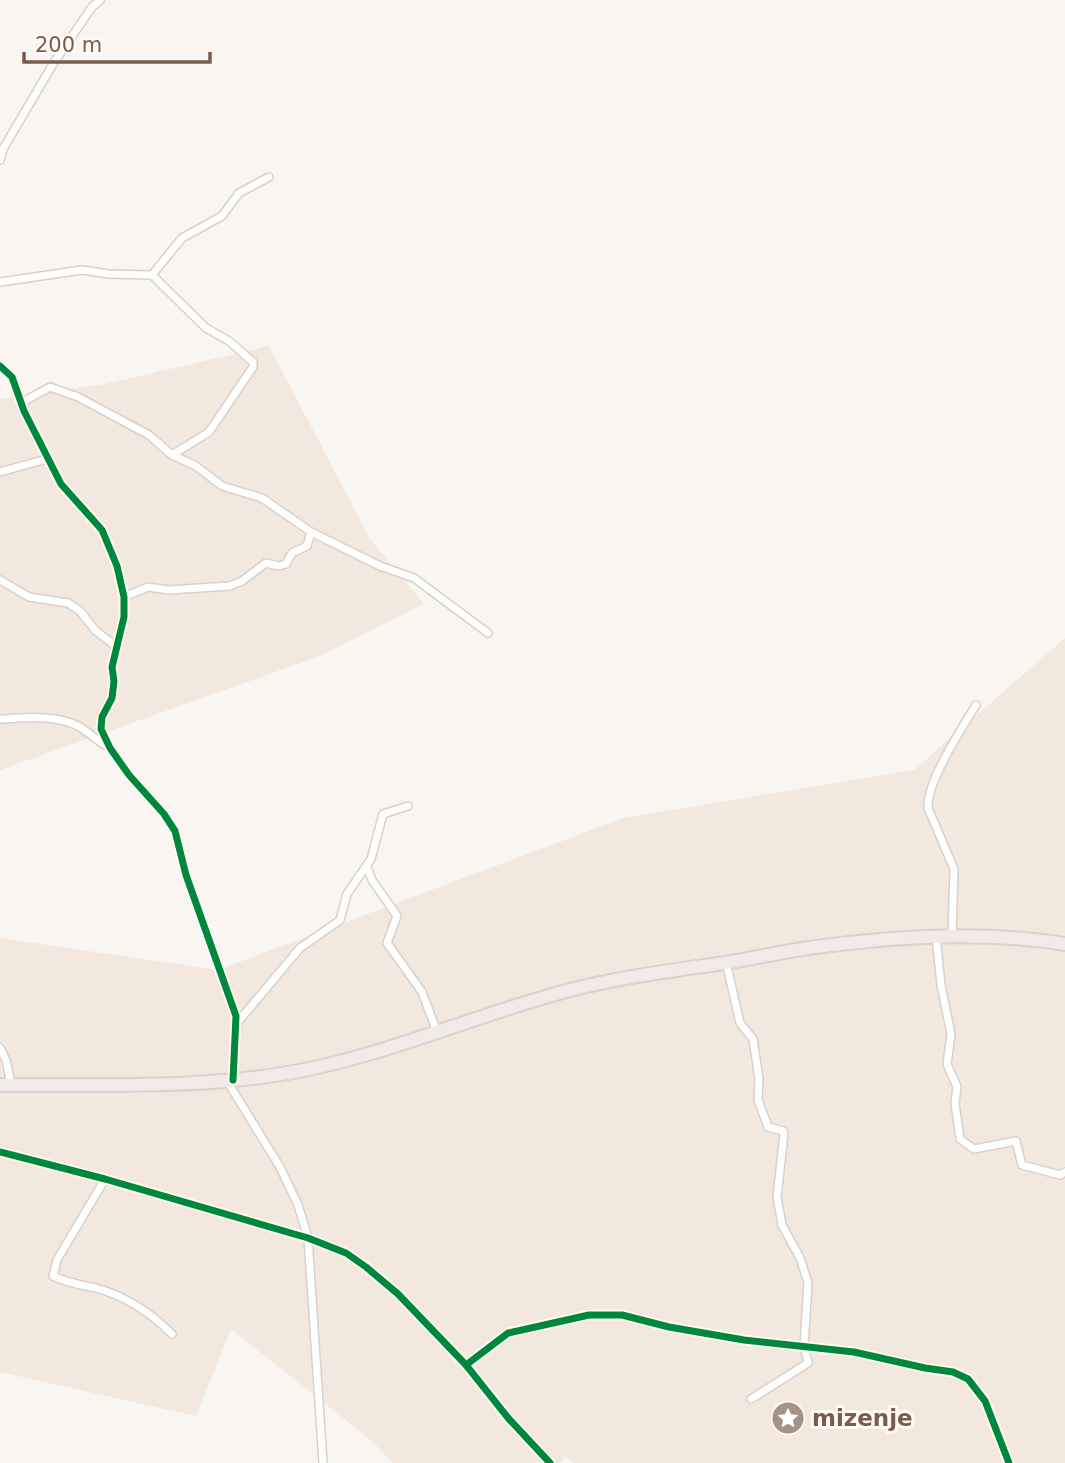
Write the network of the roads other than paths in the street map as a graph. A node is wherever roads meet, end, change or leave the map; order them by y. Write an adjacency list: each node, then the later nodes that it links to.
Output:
1 (100, 0): 2 (street)
2 (1, 146): 3 (street)
3 (0, 160)
4 (269, 177): 5 (street)
5 (152, 275): 6 (street); 9 (street)
6 (0, 282)
7 (0, 366): 8 (street)
8 (22, 403): 9 (street); 10 (street)
9 (172, 455): 12 (street)
10 (47, 459): 11 (street); 14 (street)
11 (0, 472)
12 (311, 533): 14 (street); 15 (street)
13 (0, 580): 16 (street)
14 (124, 597): 16 (street)
15 (488, 633)
16 (117, 647): 19 (street)
17 (976, 705): 23 (street)
18 (0, 719): 19 (street)
19 (110, 748): 26 (street)
20 (408, 806): 21 (street)
21 (367, 867): 26 (street); 27 (street)
22 (936, 936): 23 (highway); 25 (highway); 32 (street)
23 (952, 936): 24 (highway)
24 (1065, 944)
25 (726, 962): 27 (highway); 36 (street)
26 (237, 1024): 29 (street)
27 (437, 1032): 29 (highway)
28 (0, 1048): 30 (street)
29 (230, 1080): 30 (highway); 34 (street)
30 (5, 1084)
31 (0, 1152): 33 (street)
32 (1065, 1172)
33 (105, 1178): 34 (street); 35 (street)
34 (308, 1238): 37 (street); 39 (street)
35 (172, 1334)
36 (804, 1346): 37 (street); 38 (street); 41 (street)
37 (466, 1365): 40 (street)
38 (751, 1399)
39 (323, 1463)
40 (550, 1463)
41 (1009, 1463)

